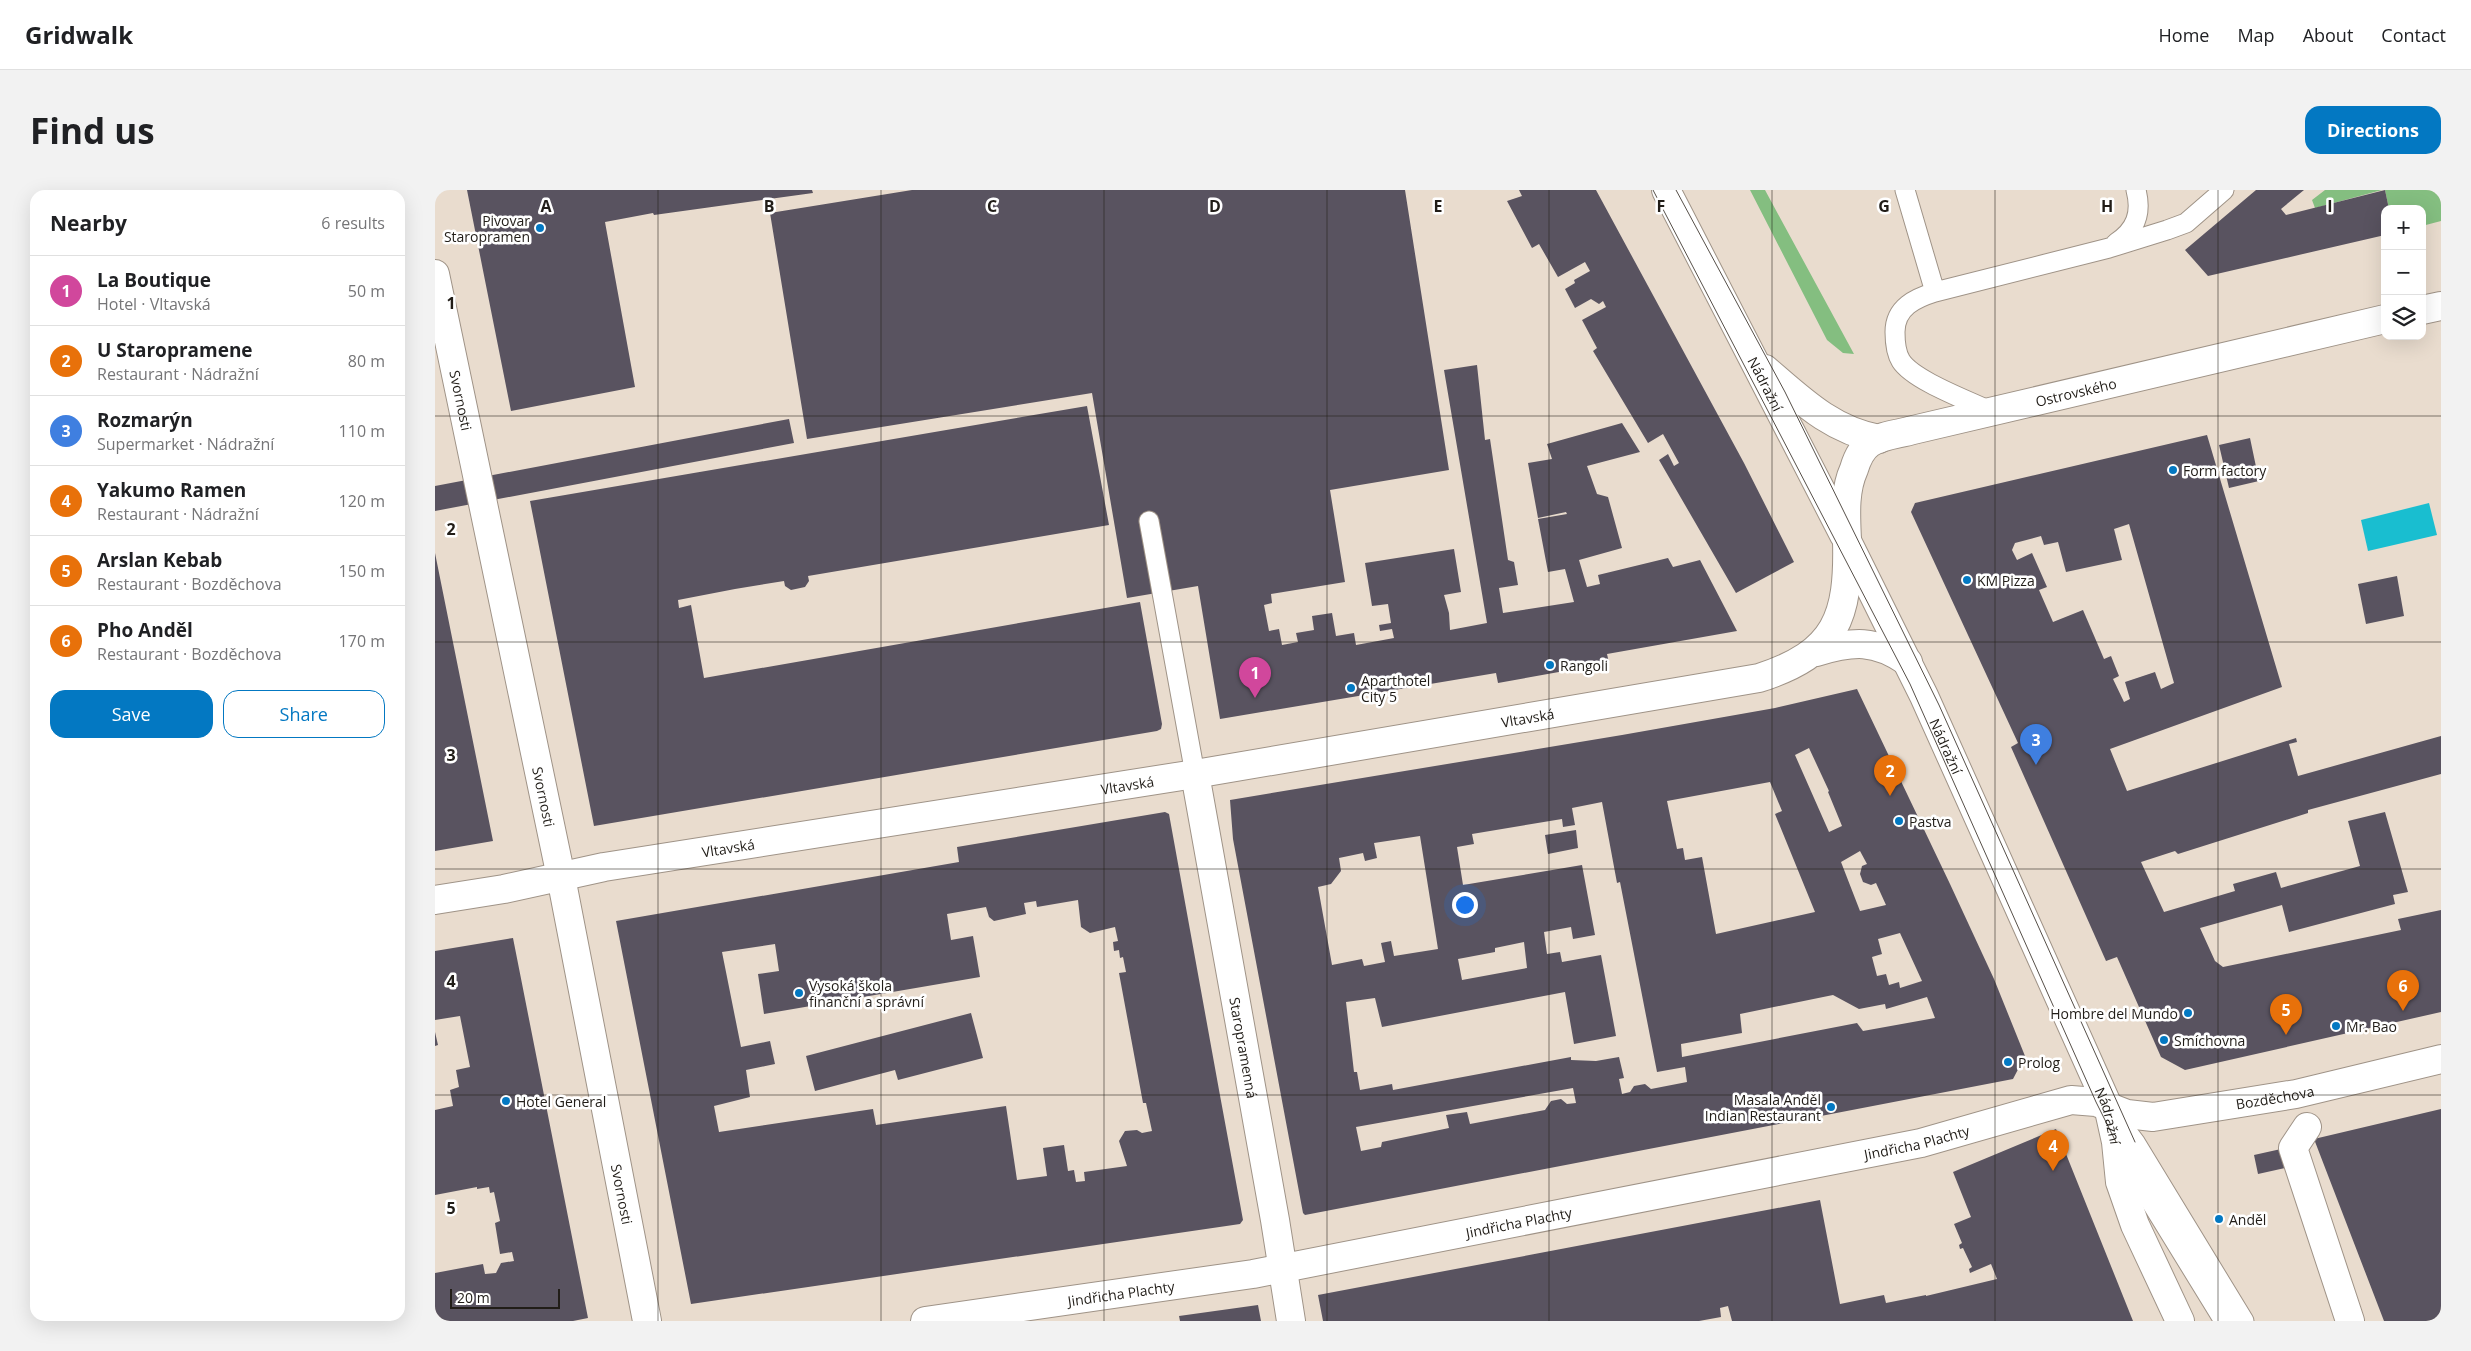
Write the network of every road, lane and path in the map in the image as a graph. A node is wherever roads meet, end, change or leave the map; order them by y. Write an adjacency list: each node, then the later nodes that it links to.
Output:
1 (1666, 190): 11 (street, Nádražní)
2 (1905, 190): 7 (lane)
3 (2136, 190): 5 (lane)
4 (2224, 190): 5 (lane)
5 (2109, 248): 7 (lane)
6 (435, 274): 19 (street, Svornosti)
7 (1935, 292): 12 (lane)
8 (2441, 306): 9 (street)
9 (2426, 309)
10 (2381, 320): 12 (street, Ostrovského)
11 (1754, 359): 13 (street); 15 (street, Nádražní)
12 (1992, 412): 13 (street, Ostrovského)
13 (1879, 439): 15 (street, Ostrovského)
14 (1149, 521): 18 (lane)
15 (1847, 541): 16 (street, Vltavská); 17 (street, Nádražní)
16 (1816, 652): 17 (street, Vltavská); 18 (street, Vltavská)
17 (1908, 662): 22 (street, Nádražní)
18 (1195, 774): 19 (street, Vltavská); 25 (street, Staropramenná)
19 (561, 877): 20 (street, Vltavská); 26 (street, Svornosti)
20 (435, 900)
21 (2441, 1059): 22 (street, Bozděchova)
22 (2108, 1106): 24 (street, Nádražní); 25 (street, Jindřicha Plachty)
23 (2307, 1127): 32 (street)
24 (2126, 1142): 29 (street, Nádražní); 30 (lane); 31 (lane)
25 (1283, 1268): 27 (street, Jindřicha Plachty); 28 (street, Staropramenná)
26 (647, 1321)
27 (925, 1321)
28 (1291, 1321)
29 (2180, 1321)
30 (2224, 1321)
31 (2244, 1321)
32 (2350, 1321)

